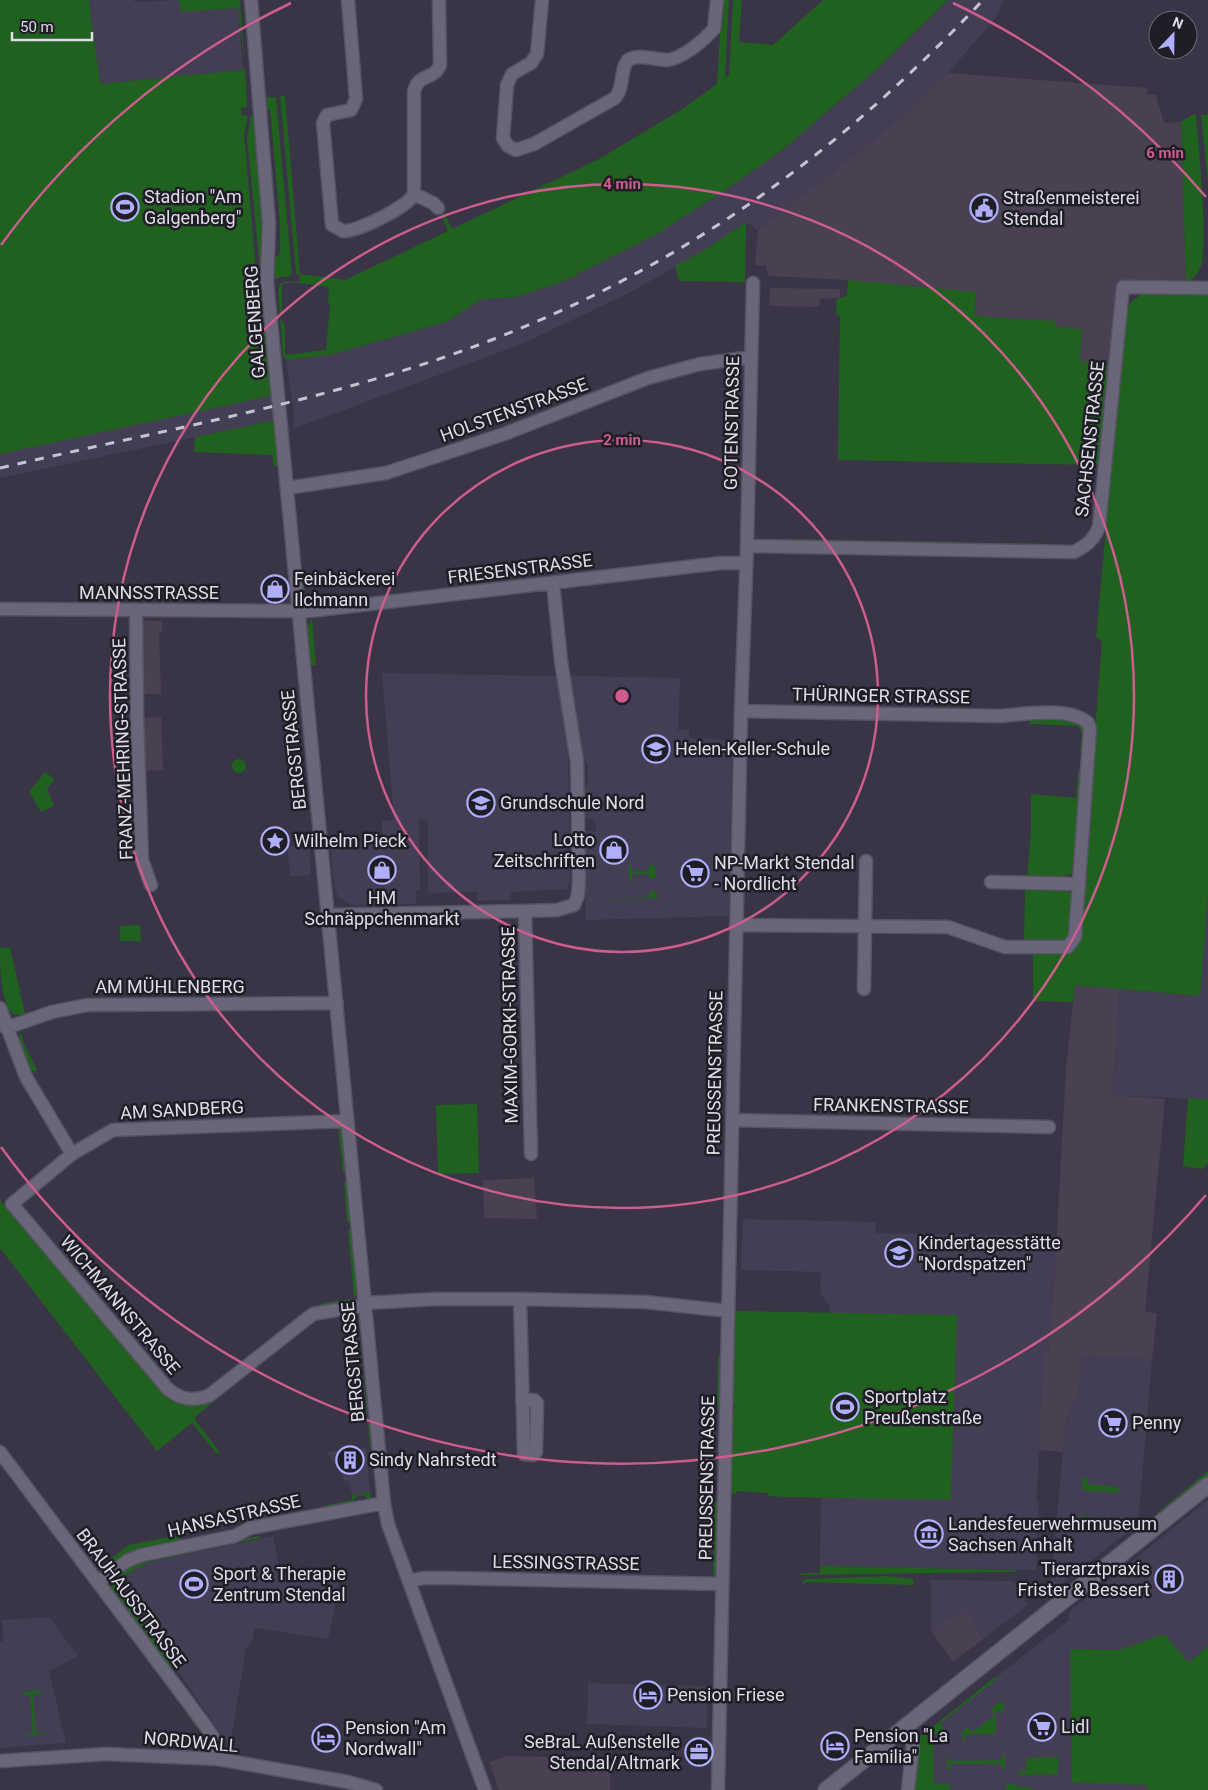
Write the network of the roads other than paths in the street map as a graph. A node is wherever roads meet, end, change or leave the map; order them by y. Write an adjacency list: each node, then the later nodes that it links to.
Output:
1 (251, 0): 11 (street, GALGENBERG)
2 (348, 0): 6 (street)
3 (440, 0): 6 (street)
4 (542, 0): 5 (street)
5 (717, 0)
6 (414, 194): 7 (street)
7 (438, 208)
8 (753, 283): 10 (street, GOTENSTRASSE)
9 (1208, 288): 12 (street, SACHSENSTRASSE)
10 (751, 357): 11 (street, HOLSTENSTRASSE); 12 (street, GOTENSTRASSE)
11 (287, 488): 17 (street, GALGENBERG)
12 (748, 546): 13 (street, GOTENSTRASSE)
13 (746, 562): 14 (street, FRIESENSTRASSE); 18 (street, PREUSSENSTRASSE)
14 (553, 583): 17 (street, FRIESENSTRASSE); 23 (street, MAXIM-GORKI-STRASSE)
15 (0, 609): 16 (street, MANNSSTRASSE)
16 (136, 610): 17 (street, MANNSSTRASSE); 22 (street, FRANZ-MEHRING-STRASSE)
17 (298, 612): 24 (street, BERGSTRASSE)
18 (740, 711): 21 (street, THÜRINGER STRASSE); 25 (street, PREUSSENSTRASSE)
19 (866, 861): 26 (street)
20 (991, 882): 21 (street)
21 (1078, 884): 26 (street)
22 (151, 885)
23 (525, 911): 24 (street); 35 (street, MAXIM-GORKI-STRASSE)
24 (328, 916): 28 (street, BERGSTRASSE)
25 (736, 925): 26 (street); 32 (street, PREUSSENSTRASSE)
26 (865, 926): 27 (street)
27 (864, 989)
28 (337, 1003): 30 (street, AM MÜHLENBERG); 31 (street, BERGSTRASSE)
29 (0, 1008): 30 (street)
30 (6, 1028): 34 (street)
31 (347, 1120): 34 (street, AM SANDBERG); 38 (street, BERGSTRASSE)
32 (732, 1120): 33 (street, FRANKENSTRASSE); 39 (street, PREUSSENSTRASSE)
33 (1049, 1127)
34 (72, 1154): 36 (street, AM SANDBERG)
35 (530, 1154)
36 (12, 1204): 38 (street, WICHMANNSTRASSE)
37 (520, 1299): 38 (street, WICHMANNSTRASSE); 39 (street, WICHMANNSTRASSE); 40 (street)
38 (366, 1304): 43 (street, BERGSTRASSE)
39 (728, 1312): 46 (street, PREUSSENSTRASSE)
40 (522, 1400)
41 (2, 1459): 45 (street, BRAUHAUSSTRASSE)
42 (1208, 1484): 47 (main road)
43 (384, 1503): 44 (street, BERGSTRASSE); 45 (street, HANSASTRASSE)
44 (409, 1581): 46 (street, LESSINGSTRASSE); 51 (street, BERGSTRASSE)
45 (98, 1582): 49 (street, BRAUHAUSSTRASSE)
46 (722, 1584): 52 (street, PREUSSENSTRASSE)
47 (903, 1728): 53 (main road); 54 (street)
48 (0, 1760): 49 (street, NORDWALL)
49 (218, 1760): 50 (street, NORDWALL)
50 (376, 1790)
51 (485, 1790)
52 (718, 1790)
53 (826, 1790)
54 (908, 1790)

